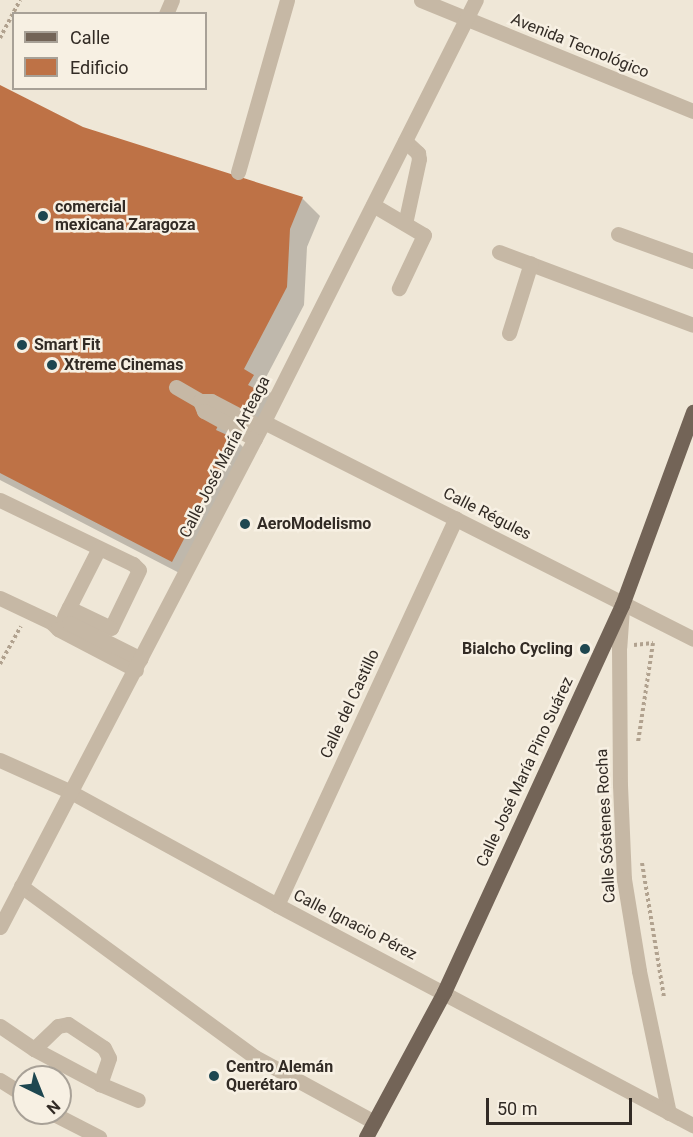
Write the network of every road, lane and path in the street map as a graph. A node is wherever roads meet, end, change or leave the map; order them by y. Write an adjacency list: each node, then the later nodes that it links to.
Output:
1 (287, 0): 9 (street)
2 (421, 0): 5 (street, Avenida Tecnológico)
3 (476, 0): 5 (street, Calle José María Arteaga)
4 (12, 15): 6 (path)
5 (465, 20): 7 (street, Avenida Tecnológico); 8 (street, Calle José María Arteaga)
6 (0, 38)
7 (693, 111)
8 (405, 141): 10 (street, Calle José María Arteaga); 11 (street)
9 (238, 172)
10 (373, 204): 11 (street); 21 (street, Calle José María Arteaga)
11 (405, 224): 16 (street)
12 (618, 234): 14 (street)
13 (499, 252): 15 (street)
14 (693, 261)
15 (531, 263): 17 (street); 18 (street)
16 (399, 288)
17 (693, 325)
18 (509, 333)
19 (176, 387): 21 (street, Calle Régules)
20 (693, 412): 26 (main road, Calle José María Pino Suárez)
21 (260, 430): 23 (street, Calle Régules); 32 (street, Calle José María Arteaga)
22 (0, 501): 24 (street)
23 (456, 518): 26 (street, Calle Régules); 38 (street, Calle del Castillo)
24 (99, 548): 28 (street); 28 (street)
25 (1, 600): 27 (street)
26 (622, 605): 29 (street, Calle Régules); 30 (street, Calle Sóstenes Rocha); 40 (main road, Calle José María Pino Suárez)
27 (29, 612): 28 (street); 31 (path)
28 (60, 620): 32 (street)
29 (693, 639)
30 (619, 647): 33 (path); 46 (street, Calle Sóstenes Rocha)
31 (0, 664)
32 (139, 665): 35 (street, Calle José María Arteaga)
33 (638, 747)
34 (0, 760): 35 (street, Calle Ignacio Pérez)
35 (69, 790): 37 (street, Calle José María Arteaga); 38 (street, Calle Ignacio Pérez)
36 (641, 857): 41 (path)
37 (21, 886): 39 (street, Calle José María Arteaga); 47 (street)
38 (278, 905): 40 (street, Calle Ignacio Pérez)
39 (0, 927)
40 (444, 992): 46 (street, Calle Ignacio Pérez); 47 (main road, Calle José María Pino Suárez)
41 (665, 1006)
42 (0, 1026): 43 (street)
43 (34, 1048): 44 (street); 44 (street)
44 (100, 1084): 45 (street)
45 (138, 1100)
46 (669, 1113): 49 (street, Calle Ignacio Pérez)
47 (374, 1122): 51 (main road, Calle José María Pino Suárez)
48 (72, 1123): 50 (street)
49 (693, 1125)
50 (99, 1137)
51 (366, 1137)

